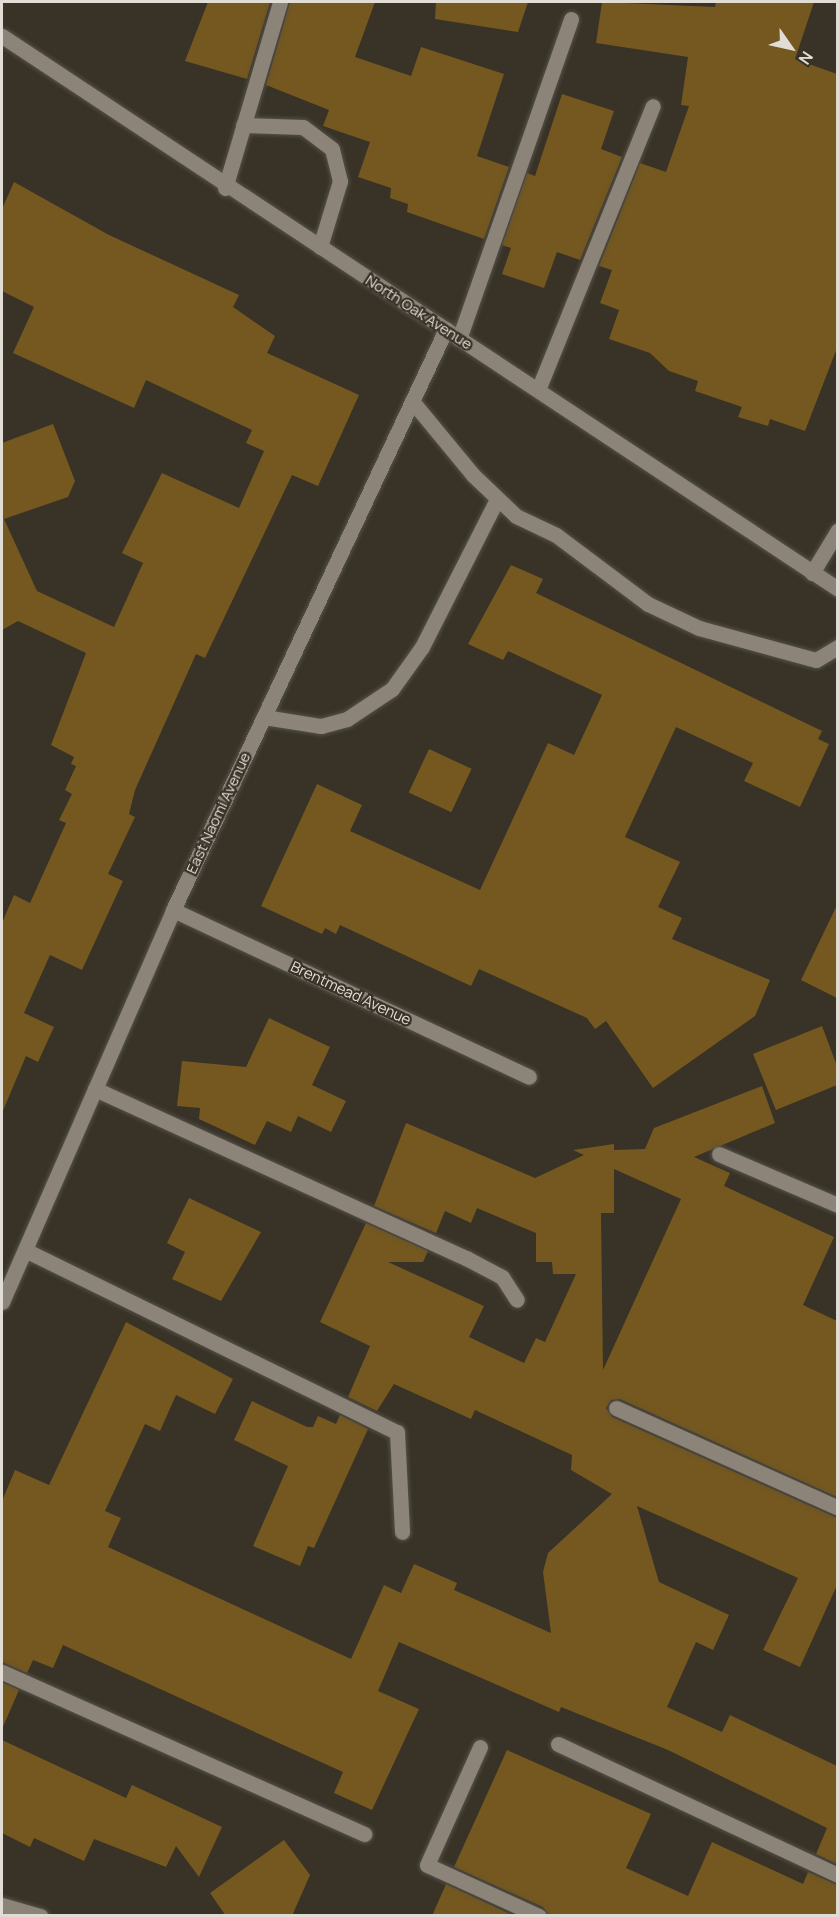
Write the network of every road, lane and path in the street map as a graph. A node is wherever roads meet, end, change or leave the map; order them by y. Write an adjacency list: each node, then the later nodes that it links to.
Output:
1 (280, 2): 5 (street)
2 (571, 19): 9 (street)
3 (2, 36): 6 (street, North Oak Avenue)
4 (653, 106): 10 (street)
5 (243, 125): 6 (street); 7 (street)
6 (225, 188): 7 (street, North Oak Avenue)
7 (320, 247): 8 (street, North Oak Avenue)
8 (446, 329): 9 (street, North Oak Avenue); 11 (street, East Naomi Avenue)
9 (459, 339): 10 (street, North Oak Avenue)
10 (538, 390): 14 (street, North Oak Avenue)
11 (412, 402): 12 (street); 17 (street, East Naomi Avenue)
12 (497, 499): 16 (street); 17 (street)
13 (837, 530): 14 (street)
14 (812, 573): 15 (street, North Oak Avenue)
15 (837, 589)
16 (837, 648)
17 (264, 717): 18 (street, East Naomi Avenue)
18 (173, 910): 19 (street, Brentmead Avenue); 20 (street, East Naomi Avenue)
19 (529, 1077)
20 (95, 1089): 23 (street, East Naomi Avenue); 24 (street)
21 (719, 1154): 22 (street)
22 (837, 1205)
23 (25, 1250): 25 (street, East Naomi Avenue); 28 (street)
24 (517, 1300)
25 (2, 1302)
26 (616, 1408): 27 (street)
27 (837, 1508)
28 (402, 1532)
29 (2, 1672): 32 (street)
30 (558, 1744): 33 (street)
31 (480, 1747): 36 (street)
32 (364, 1834)
33 (837, 1875)
34 (2, 1905): 35 (street)
35 (40, 1916)
36 (539, 1916)

